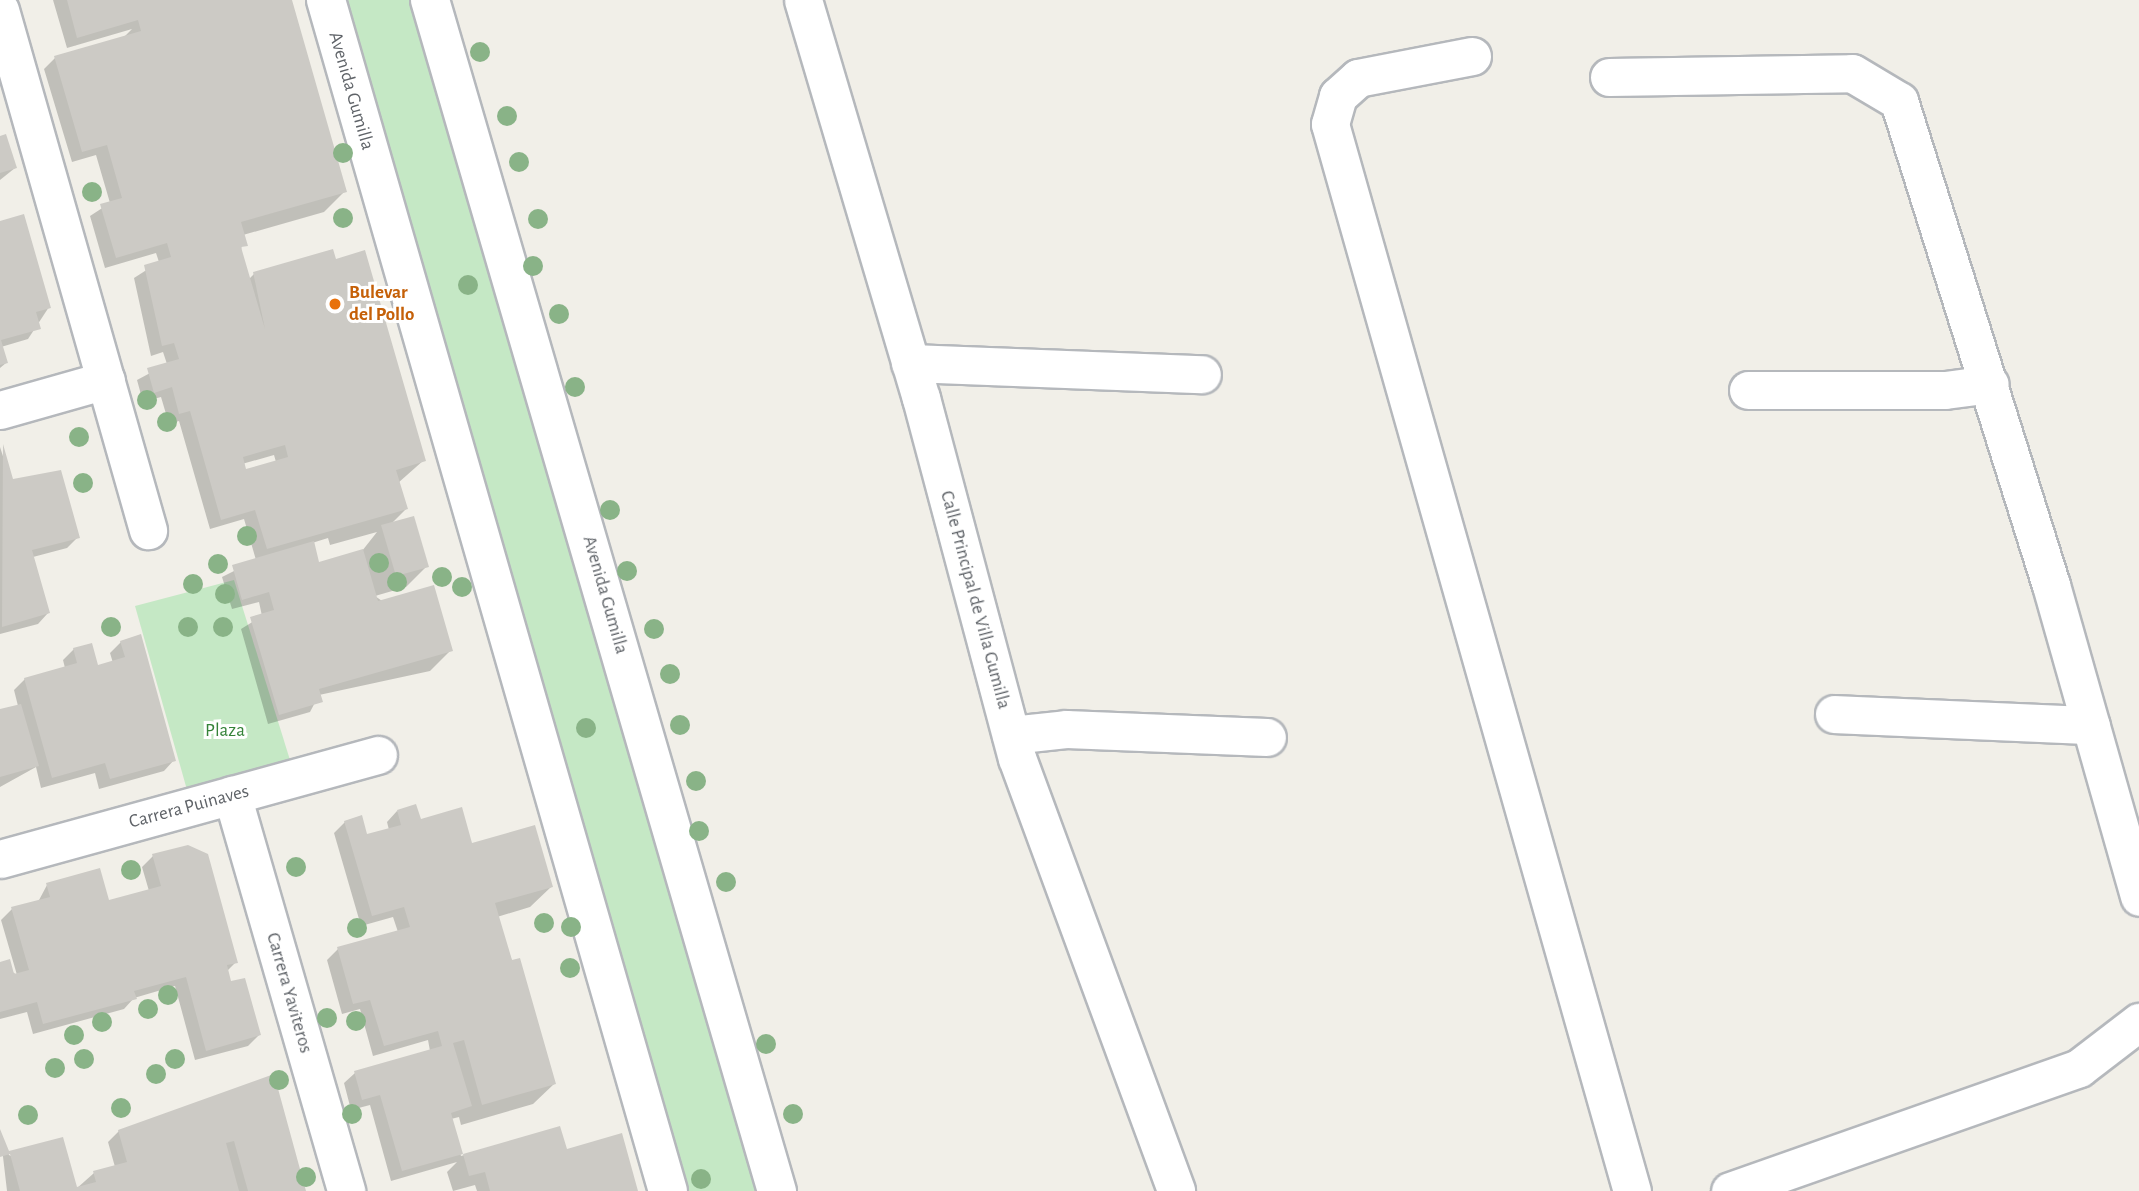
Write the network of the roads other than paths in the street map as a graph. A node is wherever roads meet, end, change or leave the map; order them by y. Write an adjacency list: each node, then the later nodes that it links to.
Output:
1 (326, 0): 24 (main road, Avenida Gumilla)
2 (430, 0): 25 (main road, Avenida Gumilla)
3 (803, 0): 7 (street, Calle Principal de Villa Gumilla)
4 (0, 10): 9 (street)
5 (1472, 56): 27 (street)
6 (1609, 77): 10 (street)
7 (910, 363): 8 (street); 16 (street, Calle Principal de Villa Gumilla)
8 (1202, 374)
9 (106, 380): 12 (street); 13 (street)
10 (1990, 384): 11 (street); 15 (street)
11 (1748, 390)
12 (0, 410)
13 (148, 530)
14 (1834, 714): 15 (street)
15 (2091, 725): 21 (street)
16 (1011, 735): 17 (street); 26 (street, Calle Principal de Villa Gumilla)
17 (1267, 737)
18 (378, 755): 19 (street, Carrera Puinaves)
19 (232, 795): 20 (street, Carrera Puinaves); 23 (street, Carrera Yaviteros)
20 (0, 859)
21 (2139, 897)
22 (2139, 1022): 28 (street)
23 (346, 1191)
24 (668, 1191)
25 (777, 1191)
26 (1176, 1191)
27 (1632, 1191)
28 (1730, 1191)

